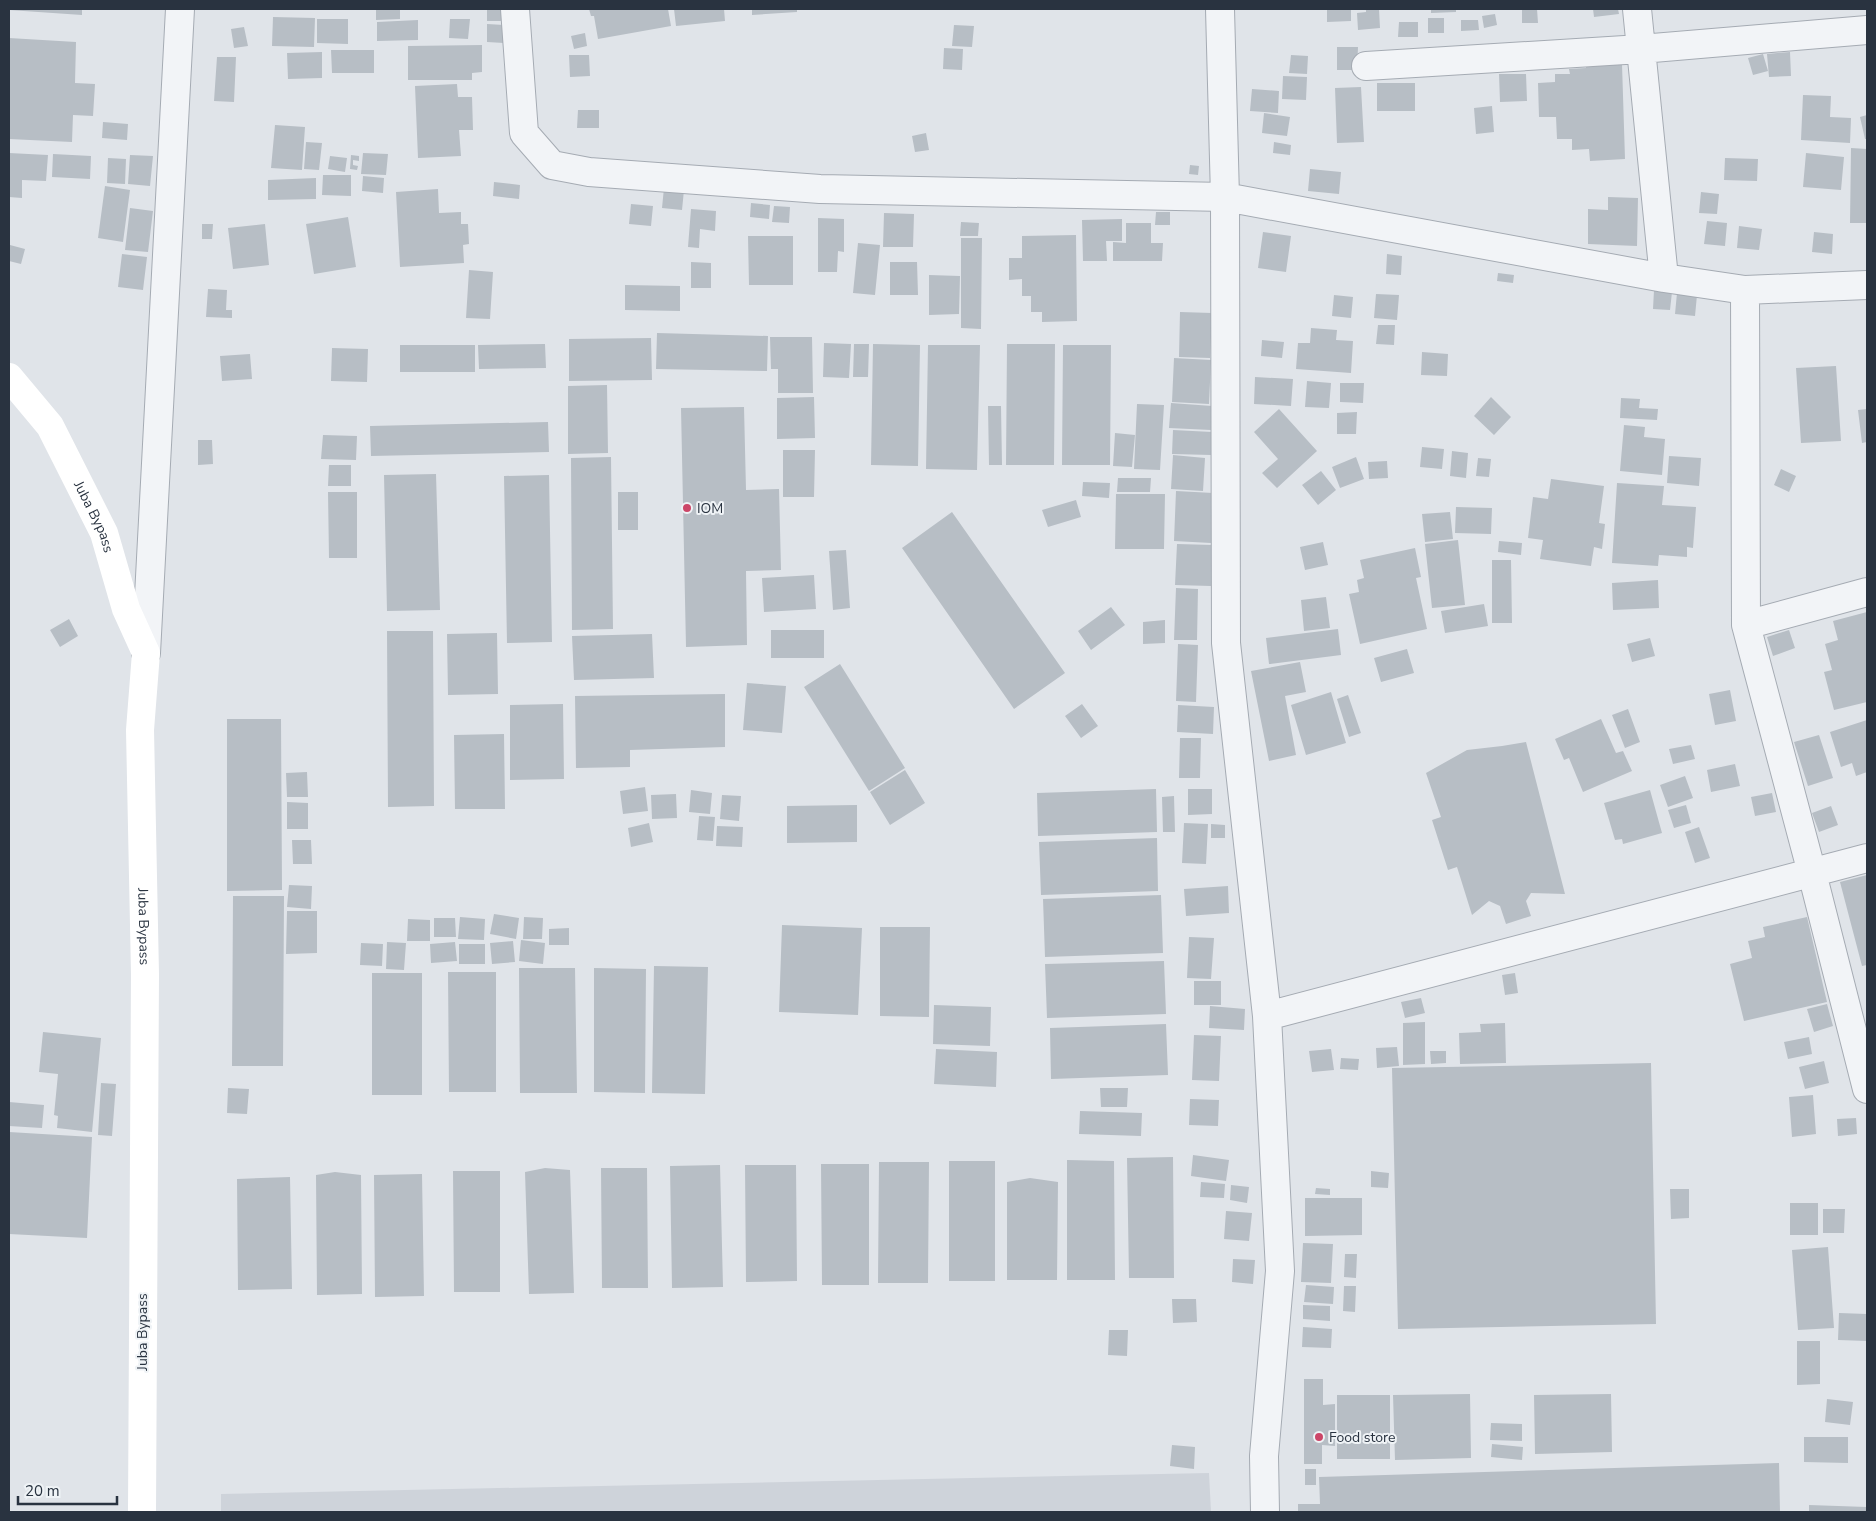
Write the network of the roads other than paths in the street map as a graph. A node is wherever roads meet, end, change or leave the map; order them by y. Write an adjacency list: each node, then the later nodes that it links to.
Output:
1 (180, 9): 15 (street)
2 (515, 9): 8 (street)
3 (1220, 9): 8 (street)
4 (1637, 9): 6 (street)
5 (1867, 30): 6 (street)
6 (1641, 49): 7 (street); 9 (street)
7 (1366, 66)
8 (1225, 197): 9 (street); 18 (street)
9 (1664, 278): 11 (street)
10 (1867, 285): 11 (street)
11 (1745, 290): 14 (street)
12 (9, 377): 15 (main road, Juba Bypass)
13 (1867, 592): 14 (street)
14 (1746, 625): 17 (street)
15 (146, 653): 20 (main road, Juba Bypass)
16 (1867, 858): 17 (street)
17 (1812, 873): 18 (street); 19 (street)
18 (1266, 1016): 21 (street)
19 (1867, 1089)
20 (142, 1512)
21 (1265, 1512)

